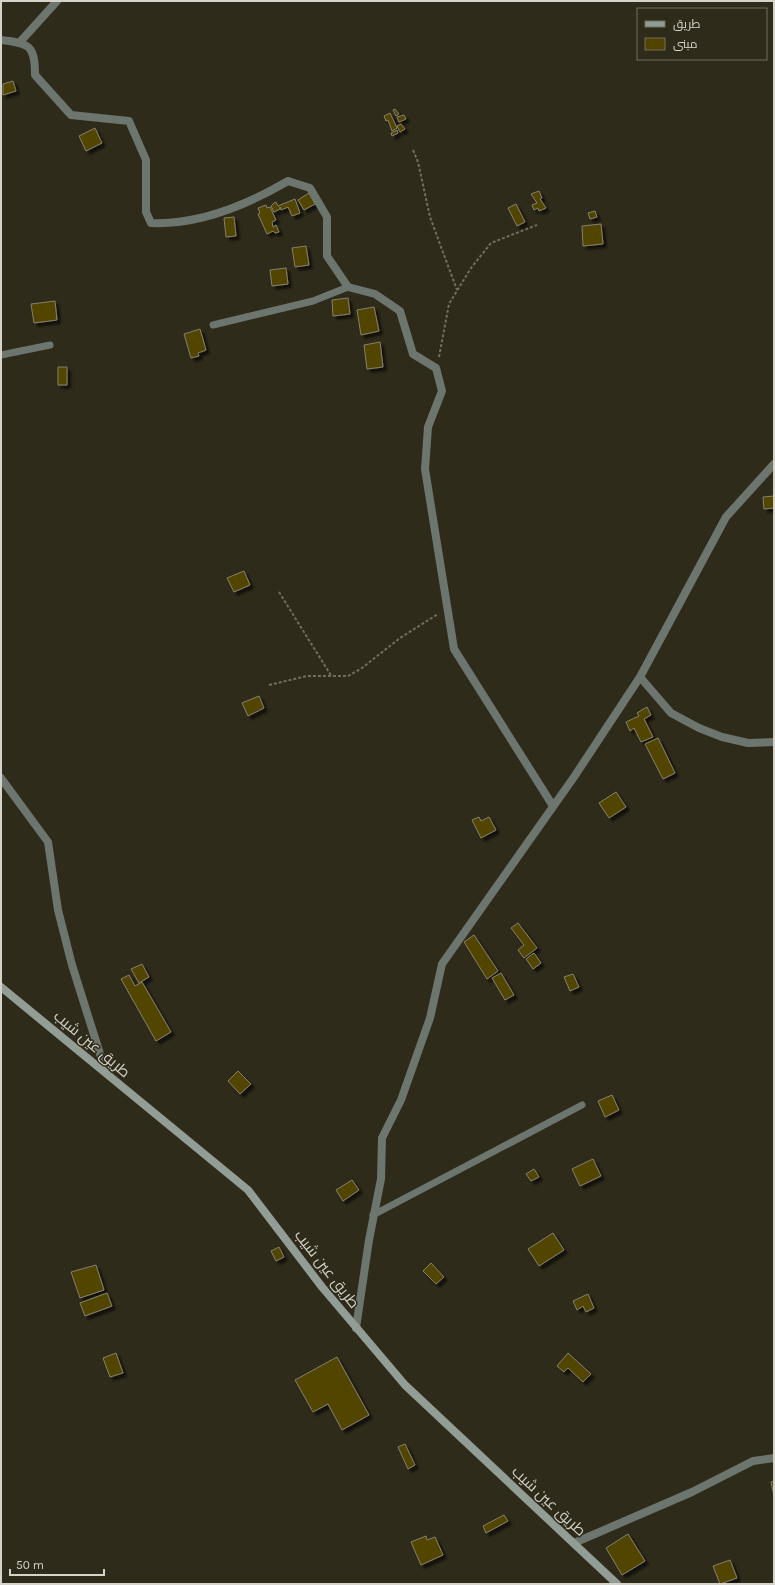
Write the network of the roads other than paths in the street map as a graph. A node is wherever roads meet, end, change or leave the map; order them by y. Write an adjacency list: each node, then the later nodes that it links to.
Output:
1 (57, 1): 3 (street)
2 (1, 40): 3 (street)
3 (20, 42): 4 (street)
4 (348, 287): 5 (lane); 12 (street)
5 (213, 325)
6 (50, 345): 7 (lane)
7 (1, 355)
8 (774, 464): 9 (street)
9 (640, 677): 10 (street); 12 (street)
10 (774, 742)
11 (1, 778): 14 (street)
12 (553, 806): 16 (street)
13 (1, 986): 14 (main road, طريق عين شيب)
14 (106, 1074): 17 (main road, طريق عين شيب)
15 (582, 1106): 16 (lane)
16 (373, 1216): 17 (street)
17 (356, 1328): 19 (main road, طريق عين شيب)
18 (774, 1458): 19 (street)
19 (574, 1543): 20 (main road, طريق عين شيب)
20 (617, 1584)

